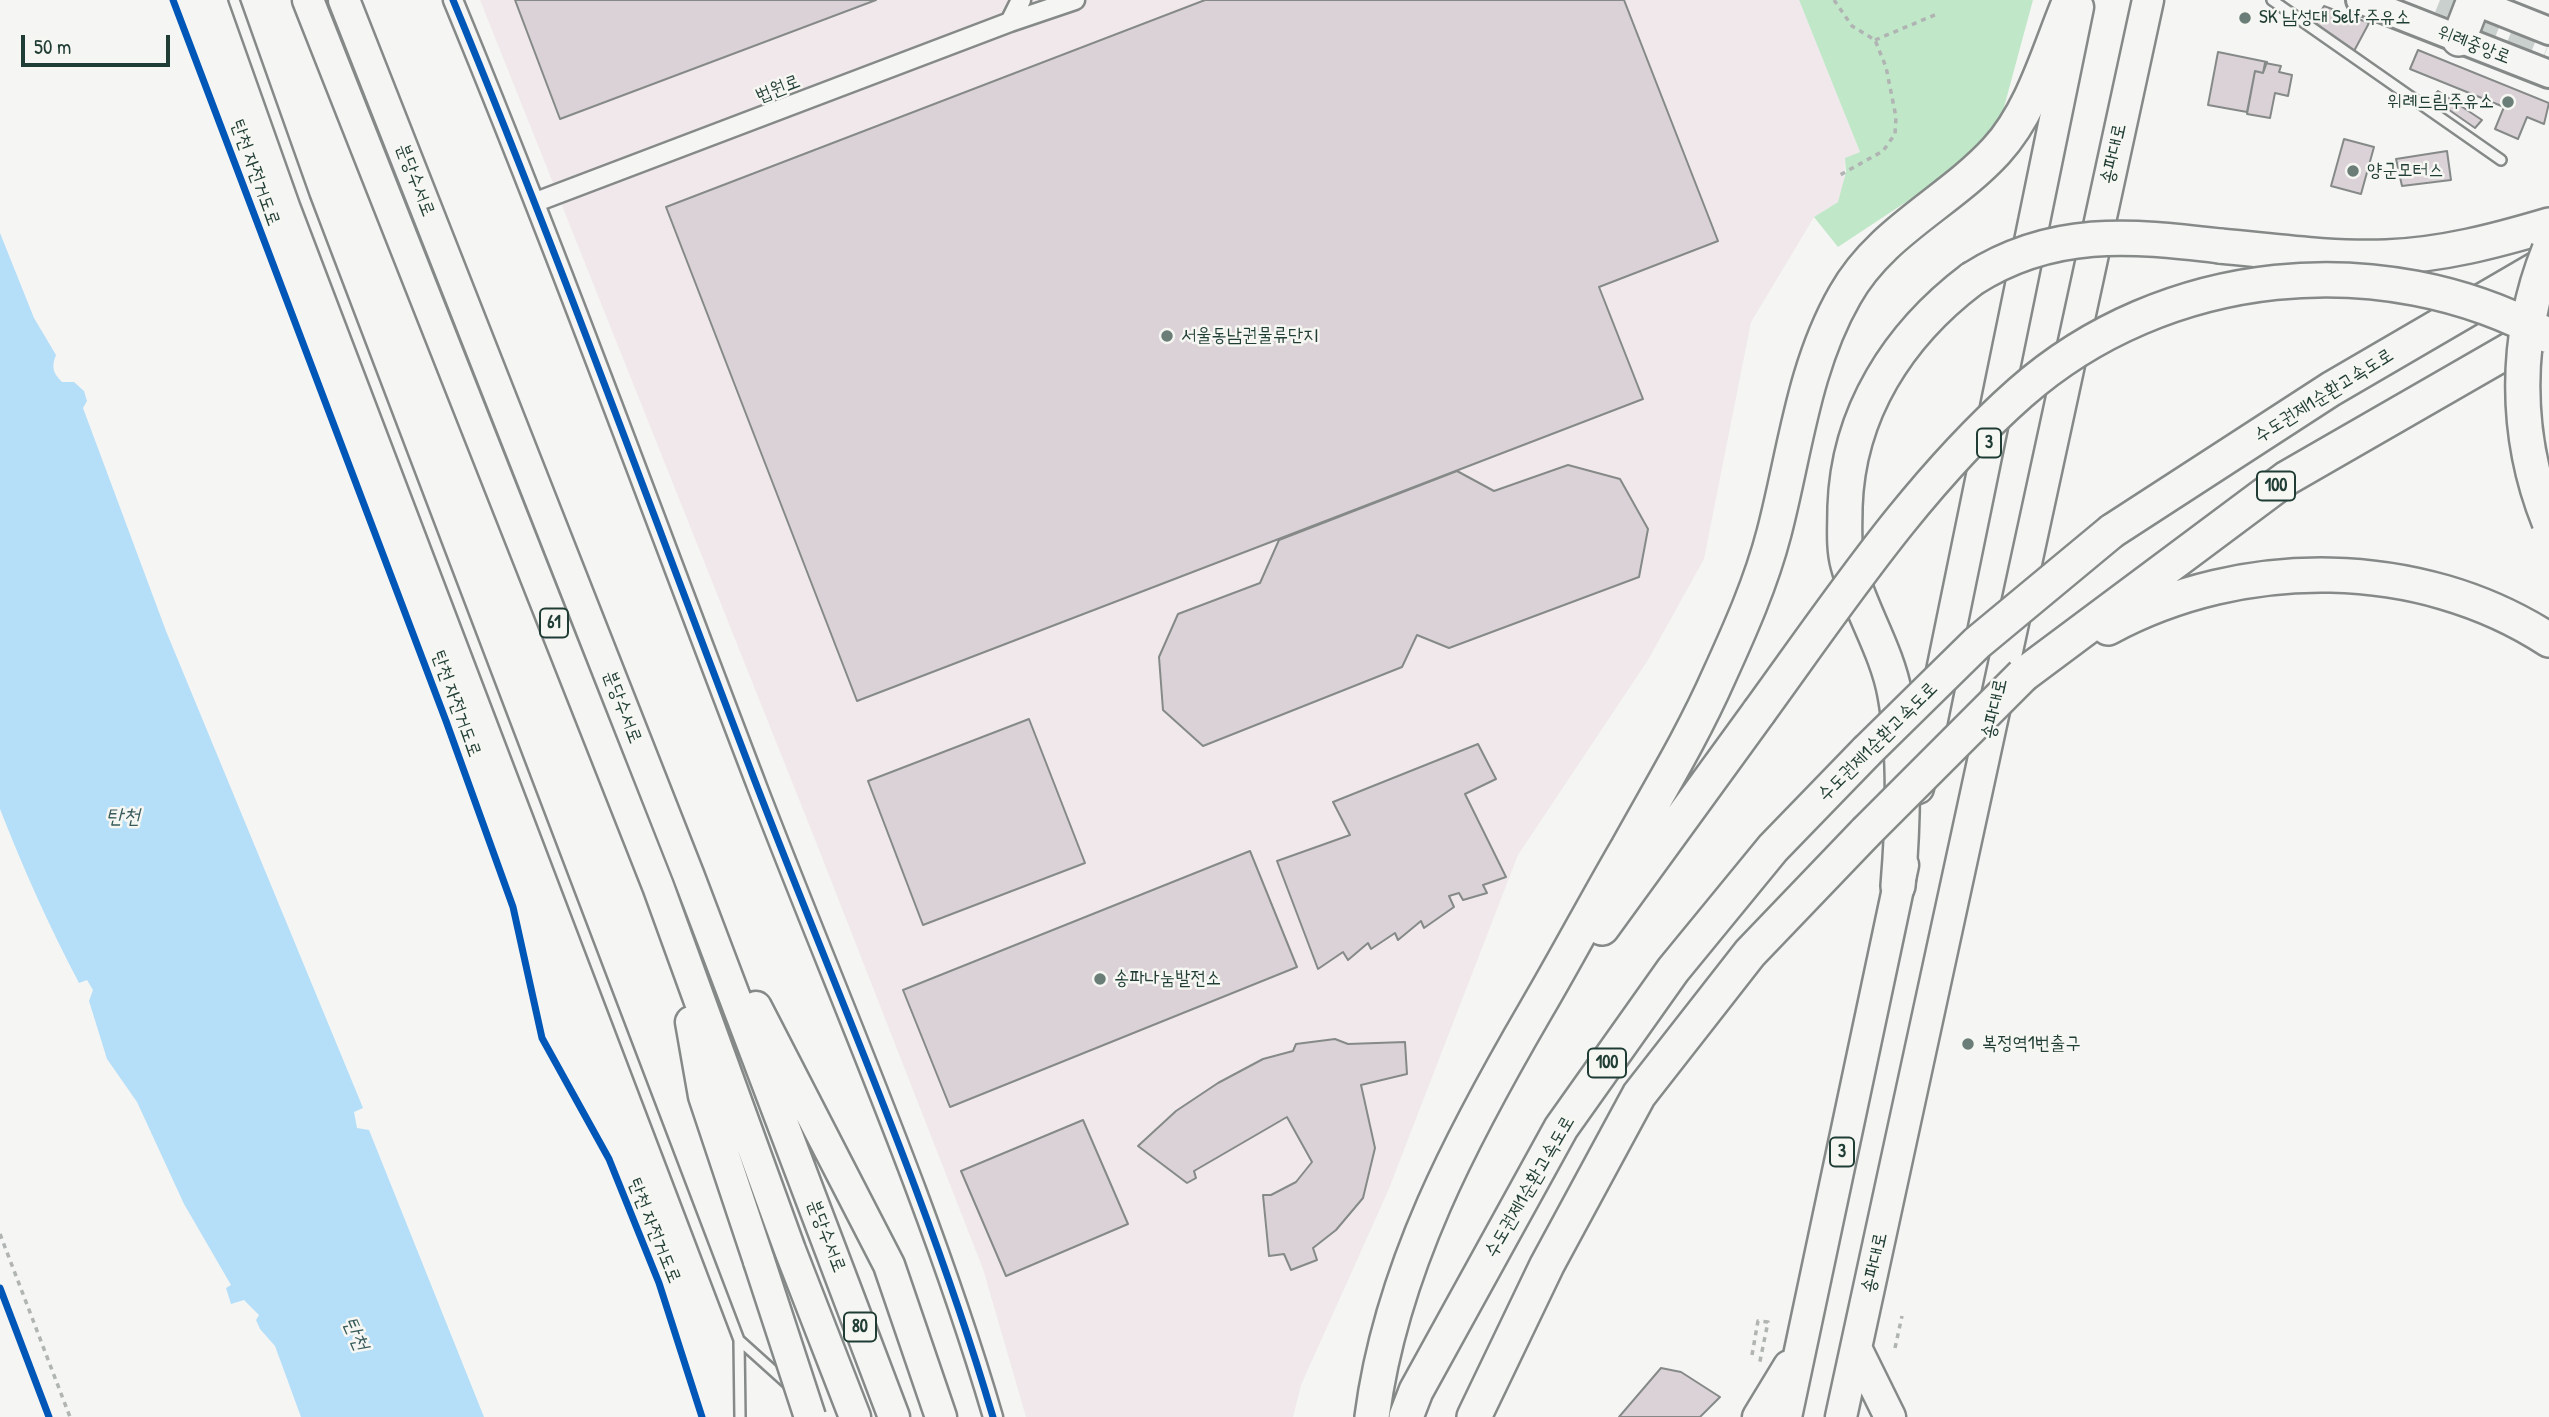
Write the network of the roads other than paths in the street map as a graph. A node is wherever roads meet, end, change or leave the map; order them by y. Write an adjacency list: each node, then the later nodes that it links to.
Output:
1 (234, 0): 33 (lane)
2 (308, 0): 28 (main road, 분당수서로 / 61)
3 (344, 0): 27 (main road, 분당수서로 / 61)
4 (453, 0): 18 (street)
5 (1021, 0): 13 (street)
6 (1075, 0): 13 (street, 법원로)
7 (2070, 0): 30 (highway)
8 (2079, 0): 29 (main road, 3)
9 (2148, 0): 35 (main road, 송파대로)
10 (2272, 0): 17 (lane)
11 (2360, 0): 15 (main road, 위례중앙로)
12 (2472, 0): 14 (main road, 위례중앙로); 15 (highway)
13 (1010, 22): 18 (street, 법원로)
14 (2549, 32)
15 (2459, 39): 16 (main road, 위례중앙로)
16 (2549, 74)
17 (2501, 160)
18 (536, 202): 42 (street)
19 (2549, 225): 29 (highway, bridge)
20 (2549, 250): 24 (highway, bridge)
21 (2549, 262): 44 (highway, 수도권제1순환고속도로 / 100, bridge)
22 (2549, 328): 26 (highway, 100)
23 (2549, 336): 30 (highway, bridge)
24 (2549, 523)
25 (2549, 640): 26 (highway)
26 (2023, 675): 45 (highway, 100, bridge)
27 (688, 874): 31 (main road, 분당수서로 / 61); 41 (main road)
28 (658, 886): 32 (main road, 분당수서로 / 61); 37 (main road, bridge)
29 (1898, 886): 34 (main road, 3)
30 (1519, 1038): 43 (highway)
31 (826, 1237): 40 (main road, 분당수서로 / 80)
32 (790, 1250): 39 (main road, 분당수서로 / 80)
33 (739, 1340): 36 (lane); 38 (lane)
34 (1802, 1345): 46 (main road); 47 (main road, 3)
35 (1856, 1349): 48 (main road, 송파대로); 49 (main road)
36 (740, 1417)
37 (810, 1417)
38 (825, 1417)
39 (855, 1417)
40 (894, 1417)
41 (941, 1417)
42 (993, 1417)
43 (1372, 1417)
44 (1406, 1417)
45 (1474, 1417)
46 (1758, 1417)
47 (1786, 1417)
48 (1841, 1417)
49 (1890, 1417)

